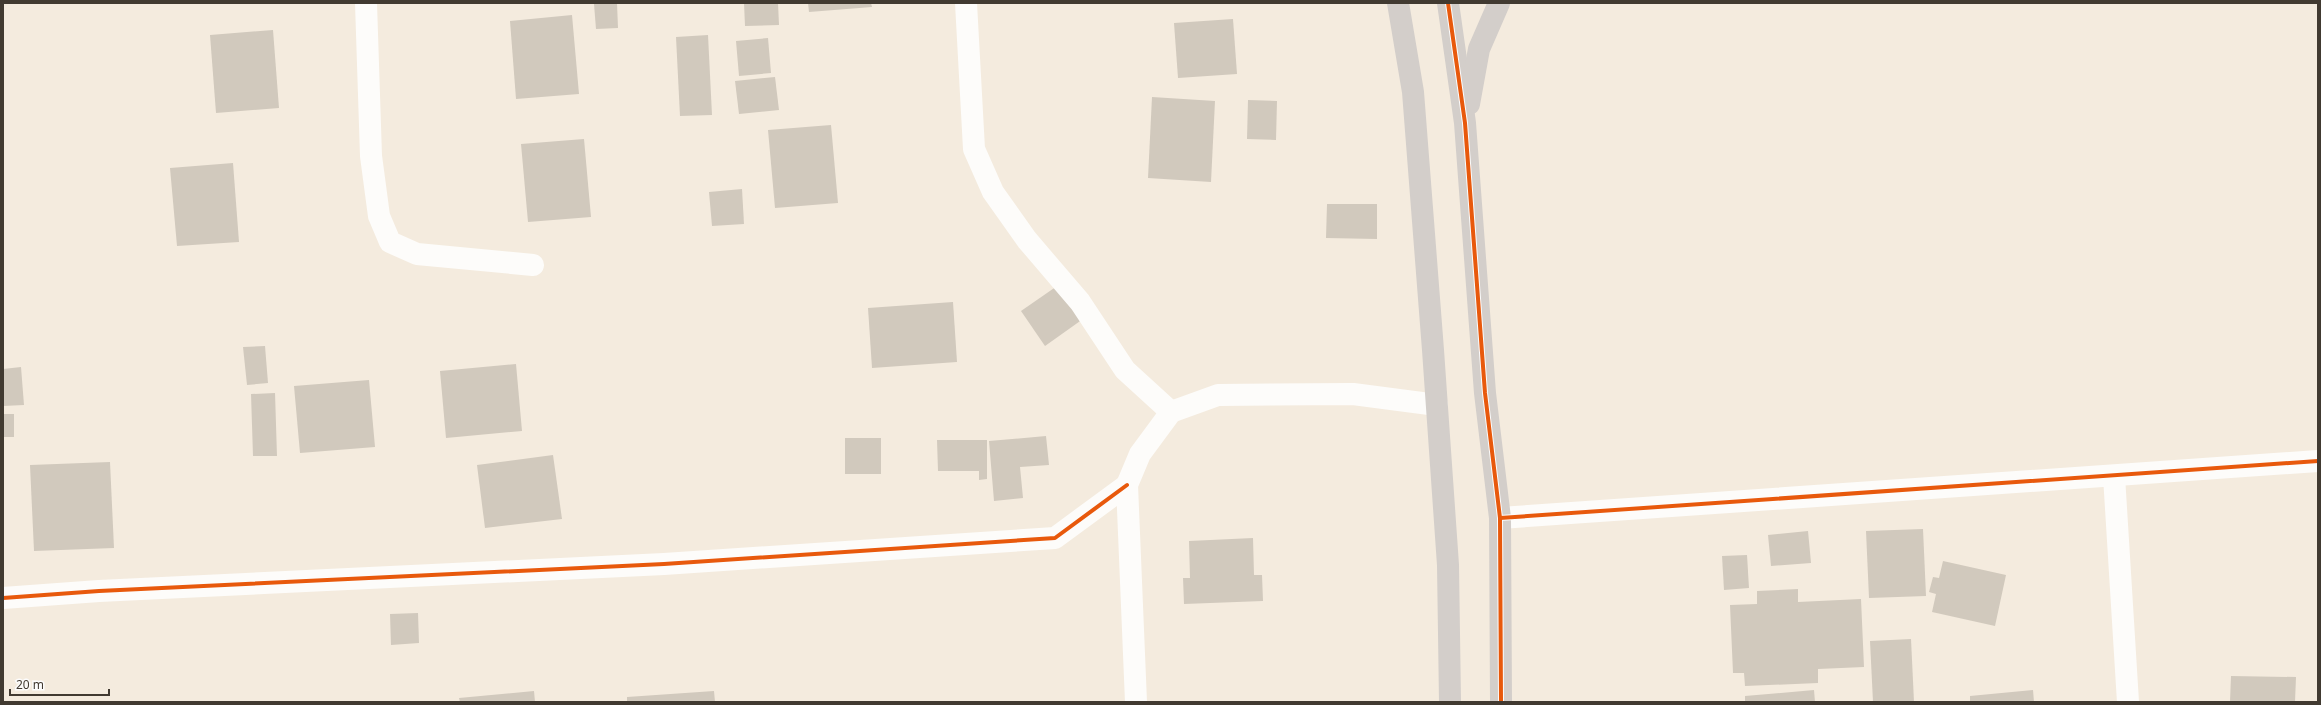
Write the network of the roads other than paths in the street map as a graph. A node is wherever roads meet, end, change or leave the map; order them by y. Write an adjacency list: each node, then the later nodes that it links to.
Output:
1 (366, 3): 7 (street)
2 (966, 3): 9 (street)
3 (1398, 3): 8 (street)
4 (1448, 3): 6 (street)
5 (1499, 3): 6 (street)
6 (1465, 123): 13 (street)
7 (533, 265)
8 (1437, 405): 9 (street); 16 (street)
9 (1171, 412): 12 (street)
10 (2318, 461): 11 (street)
11 (2114, 476): 13 (street); 18 (street)
12 (1127, 485): 14 (street); 15 (street)
13 (1500, 518): 17 (street)
14 (3, 598)
15 (1136, 702)
16 (1450, 702)
17 (1501, 702)
18 (2128, 702)

